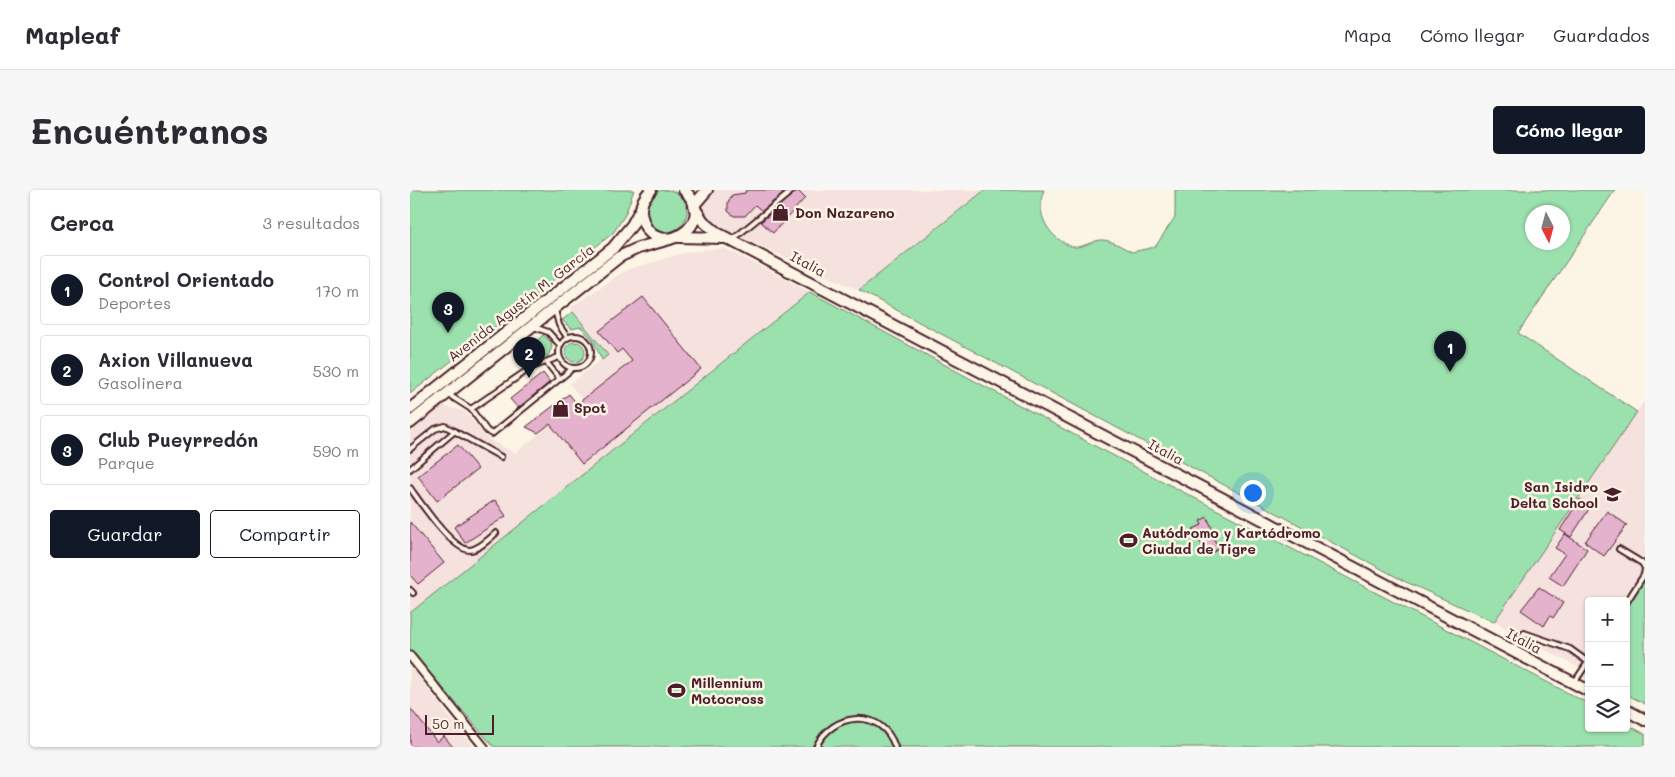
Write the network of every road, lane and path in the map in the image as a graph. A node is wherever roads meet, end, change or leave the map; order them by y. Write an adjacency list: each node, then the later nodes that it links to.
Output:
1 (651, 190): 6 (street, Avenida Agustín M. García)
2 (684, 190): 5 (street, Italia)
3 (707, 190): 5 (street)
4 (793, 190): 8 (lane)
5 (695, 207): 7 (street); 8 (street, Italia)
6 (640, 210): 7 (street); 18 (street, Avenida Agustín M. García)
7 (674, 238): 8 (street, Italia); 9 (street, Avenida Agustín M. García)
8 (731, 239): 30 (street, Italia)
9 (554, 308): 10 (street, Avenida Agustín M. García); 11 (lane)
10 (532, 326): 12 (lane); 17 (street, Avenida Agustín M. García)
11 (567, 337): 12 (lane); 15 (lane)
12 (560, 345): 13 (lane)
13 (559, 357): 14 (lane); 15 (lane)
14 (547, 363): 16 (lane); 19 (lane)
15 (573, 368): 16 (lane)
16 (560, 379): 19 (lane)
17 (447, 394): 19 (lane); 20 (street, Avenida Agustín M. García)
18 (410, 409)
19 (471, 409)
20 (410, 423)
21 (455, 431): 22 (lane); 23 (lane); 24 (lane)
22 (410, 449)
23 (501, 457)
24 (410, 469)
25 (410, 488): 26 (lane)
26 (496, 533)
27 (1619, 549): 28 (lane)
28 (1645, 569): 29 (lane)
29 (1629, 597)
30 (1513, 650): 32 (lane); 34 (street, Italia)
31 (410, 656): 38 (street)
32 (1585, 659)
33 (1585, 666): 34 (lane)
34 (1574, 682): 35 (street, Italia)
35 (1585, 689)
36 (1630, 712): 37 (street)
37 (1645, 720)
38 (484, 747)
39 (816, 747): 40 (lane)
40 (895, 747)

